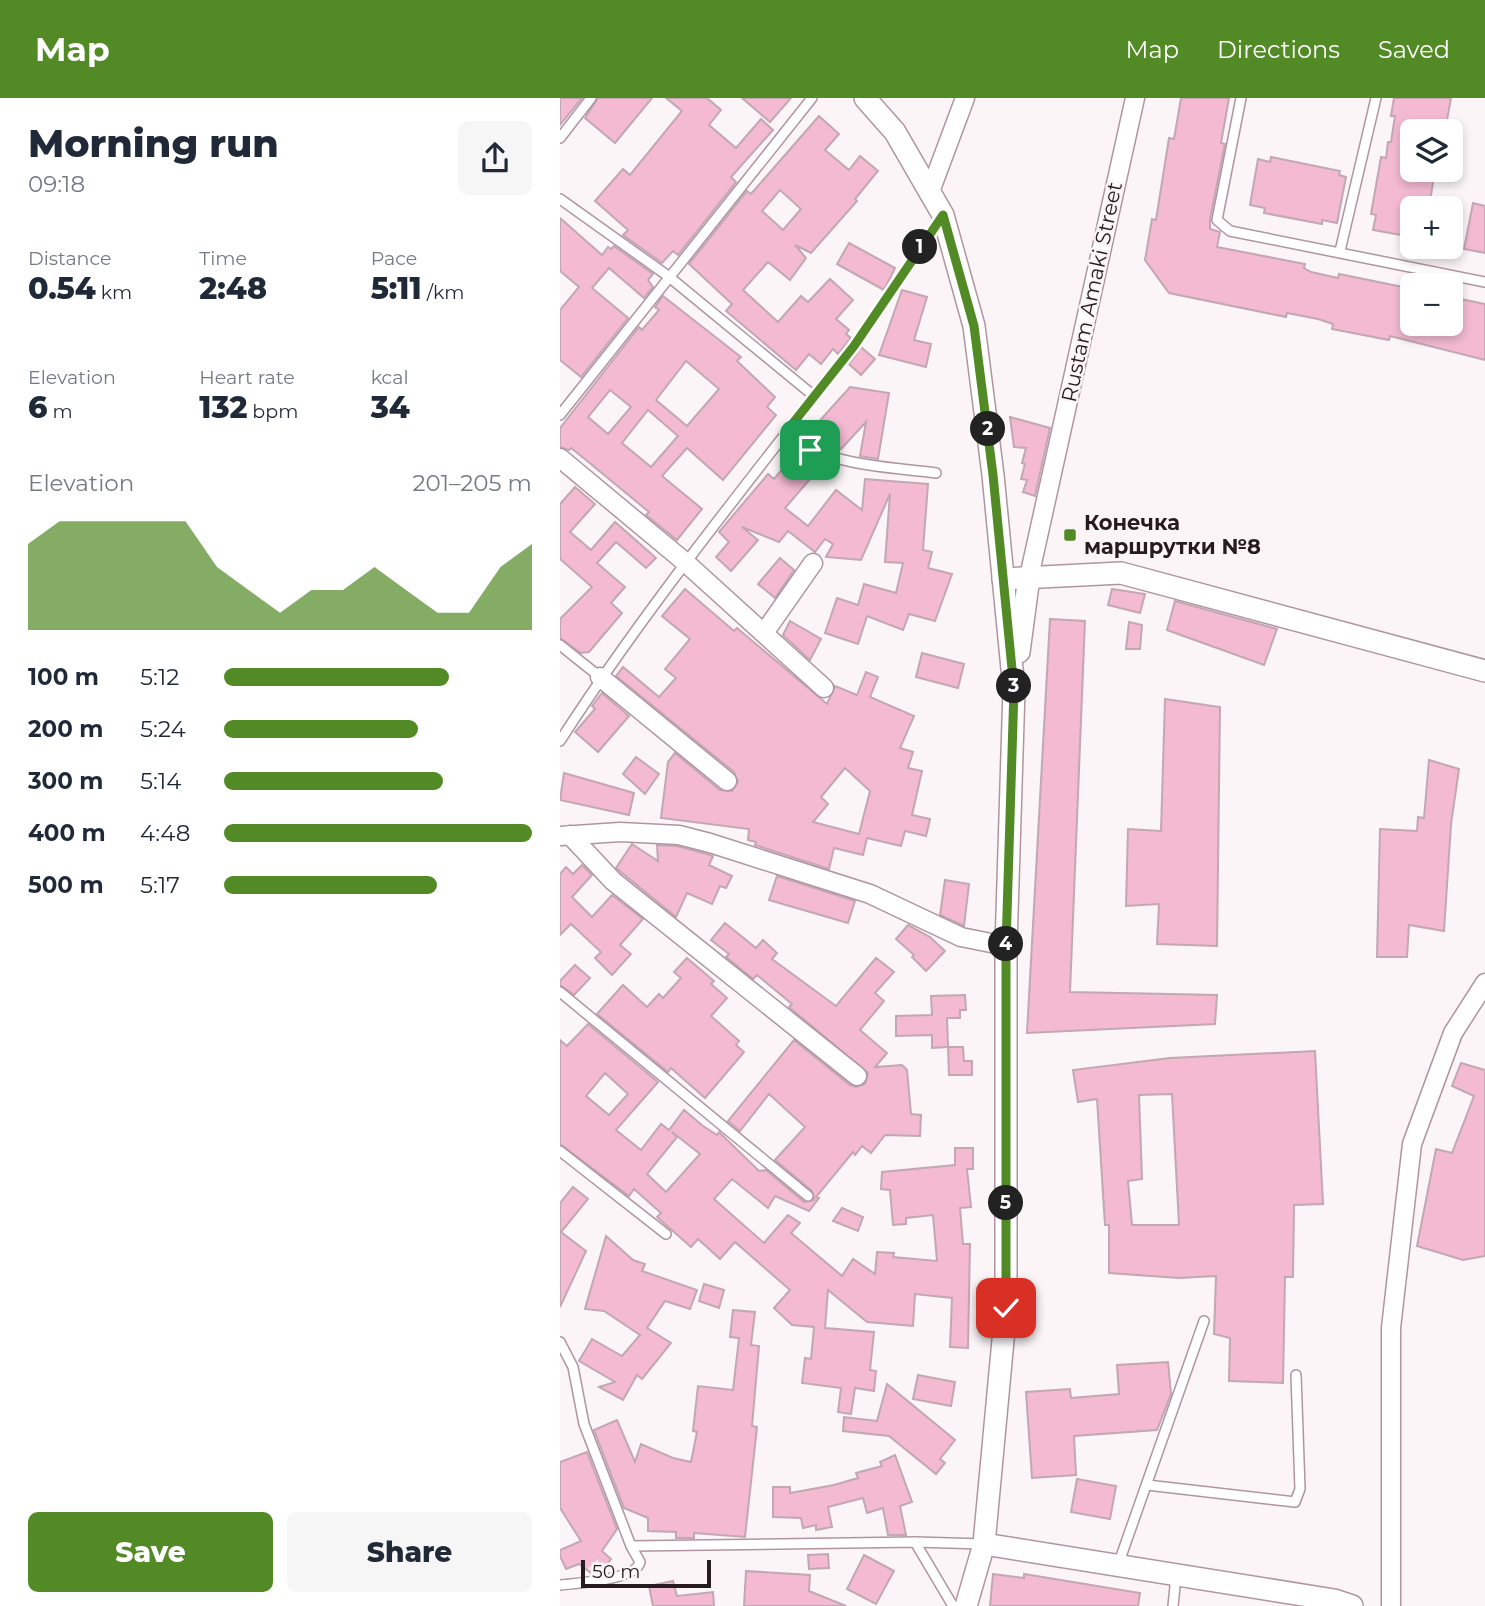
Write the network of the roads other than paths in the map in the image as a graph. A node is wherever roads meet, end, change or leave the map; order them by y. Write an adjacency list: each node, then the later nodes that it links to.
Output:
1 (591, 98): 8 (lane)
2 (812, 98): 13 (lane)
3 (865, 98): 9 (street)
4 (965, 98): 9 (street)
5 (1135, 98): 22 (street, Rustam Amaki Street)
6 (1241, 98): 12 (lane)
7 (1376, 98): 12 (lane)
8 (560, 138)
9 (931, 189): 11 (street)
10 (560, 199): 13 (lane)
11 (943, 215): 15 (lane); 23 (street)
12 (1340, 251): 14 (lane)
13 (668, 276): 15 (lane); 16 (lane)
14 (1485, 282)
15 (814, 396): 17 (lane)
16 (560, 415)
17 (786, 432): 19 (lane); 20 (lane)
18 (560, 458): 20 (street)
19 (936, 473)
20 (685, 562): 24 (street); 27 (lane)
21 (813, 563): 24 (street)
22 (1029, 577): 23 (street); 26 (street); 29 (street)
23 (1003, 579): 29 (street)
24 (764, 633): 28 (street)
25 (560, 645): 27 (lane)
26 (1485, 671)
27 (600, 677): 30 (lane); 31 (street)
28 (824, 688)
29 (1014, 689): 33 (street)
30 (560, 741)
31 (727, 780)
32 (565, 835): 33 (street); 36 (street)
33 (1006, 946): 45 (street)
34 (1485, 983): 54 (street)
35 (560, 992): 38 (lane)
36 (857, 1076)
37 (560, 1152): 39 (lane)
38 (808, 1196)
39 (667, 1234)
40 (1204, 1321): 43 (lane)
41 (560, 1342): 46 (lane)
42 (1296, 1375): 43 (lane)
43 (1147, 1485): 47 (lane)
44 (915, 1542): 45 (lane); 46 (lane); 50 (lane)
45 (984, 1544): 47 (street); 51 (street)
46 (631, 1546): 49 (lane)
47 (1118, 1565): 48 (street)
48 (1176, 1576): 52 (lane); 53 (street)
49 (560, 1585)
50 (953, 1606)
51 (965, 1606)
52 (1173, 1606)
53 (1352, 1606)
54 (1391, 1606)

